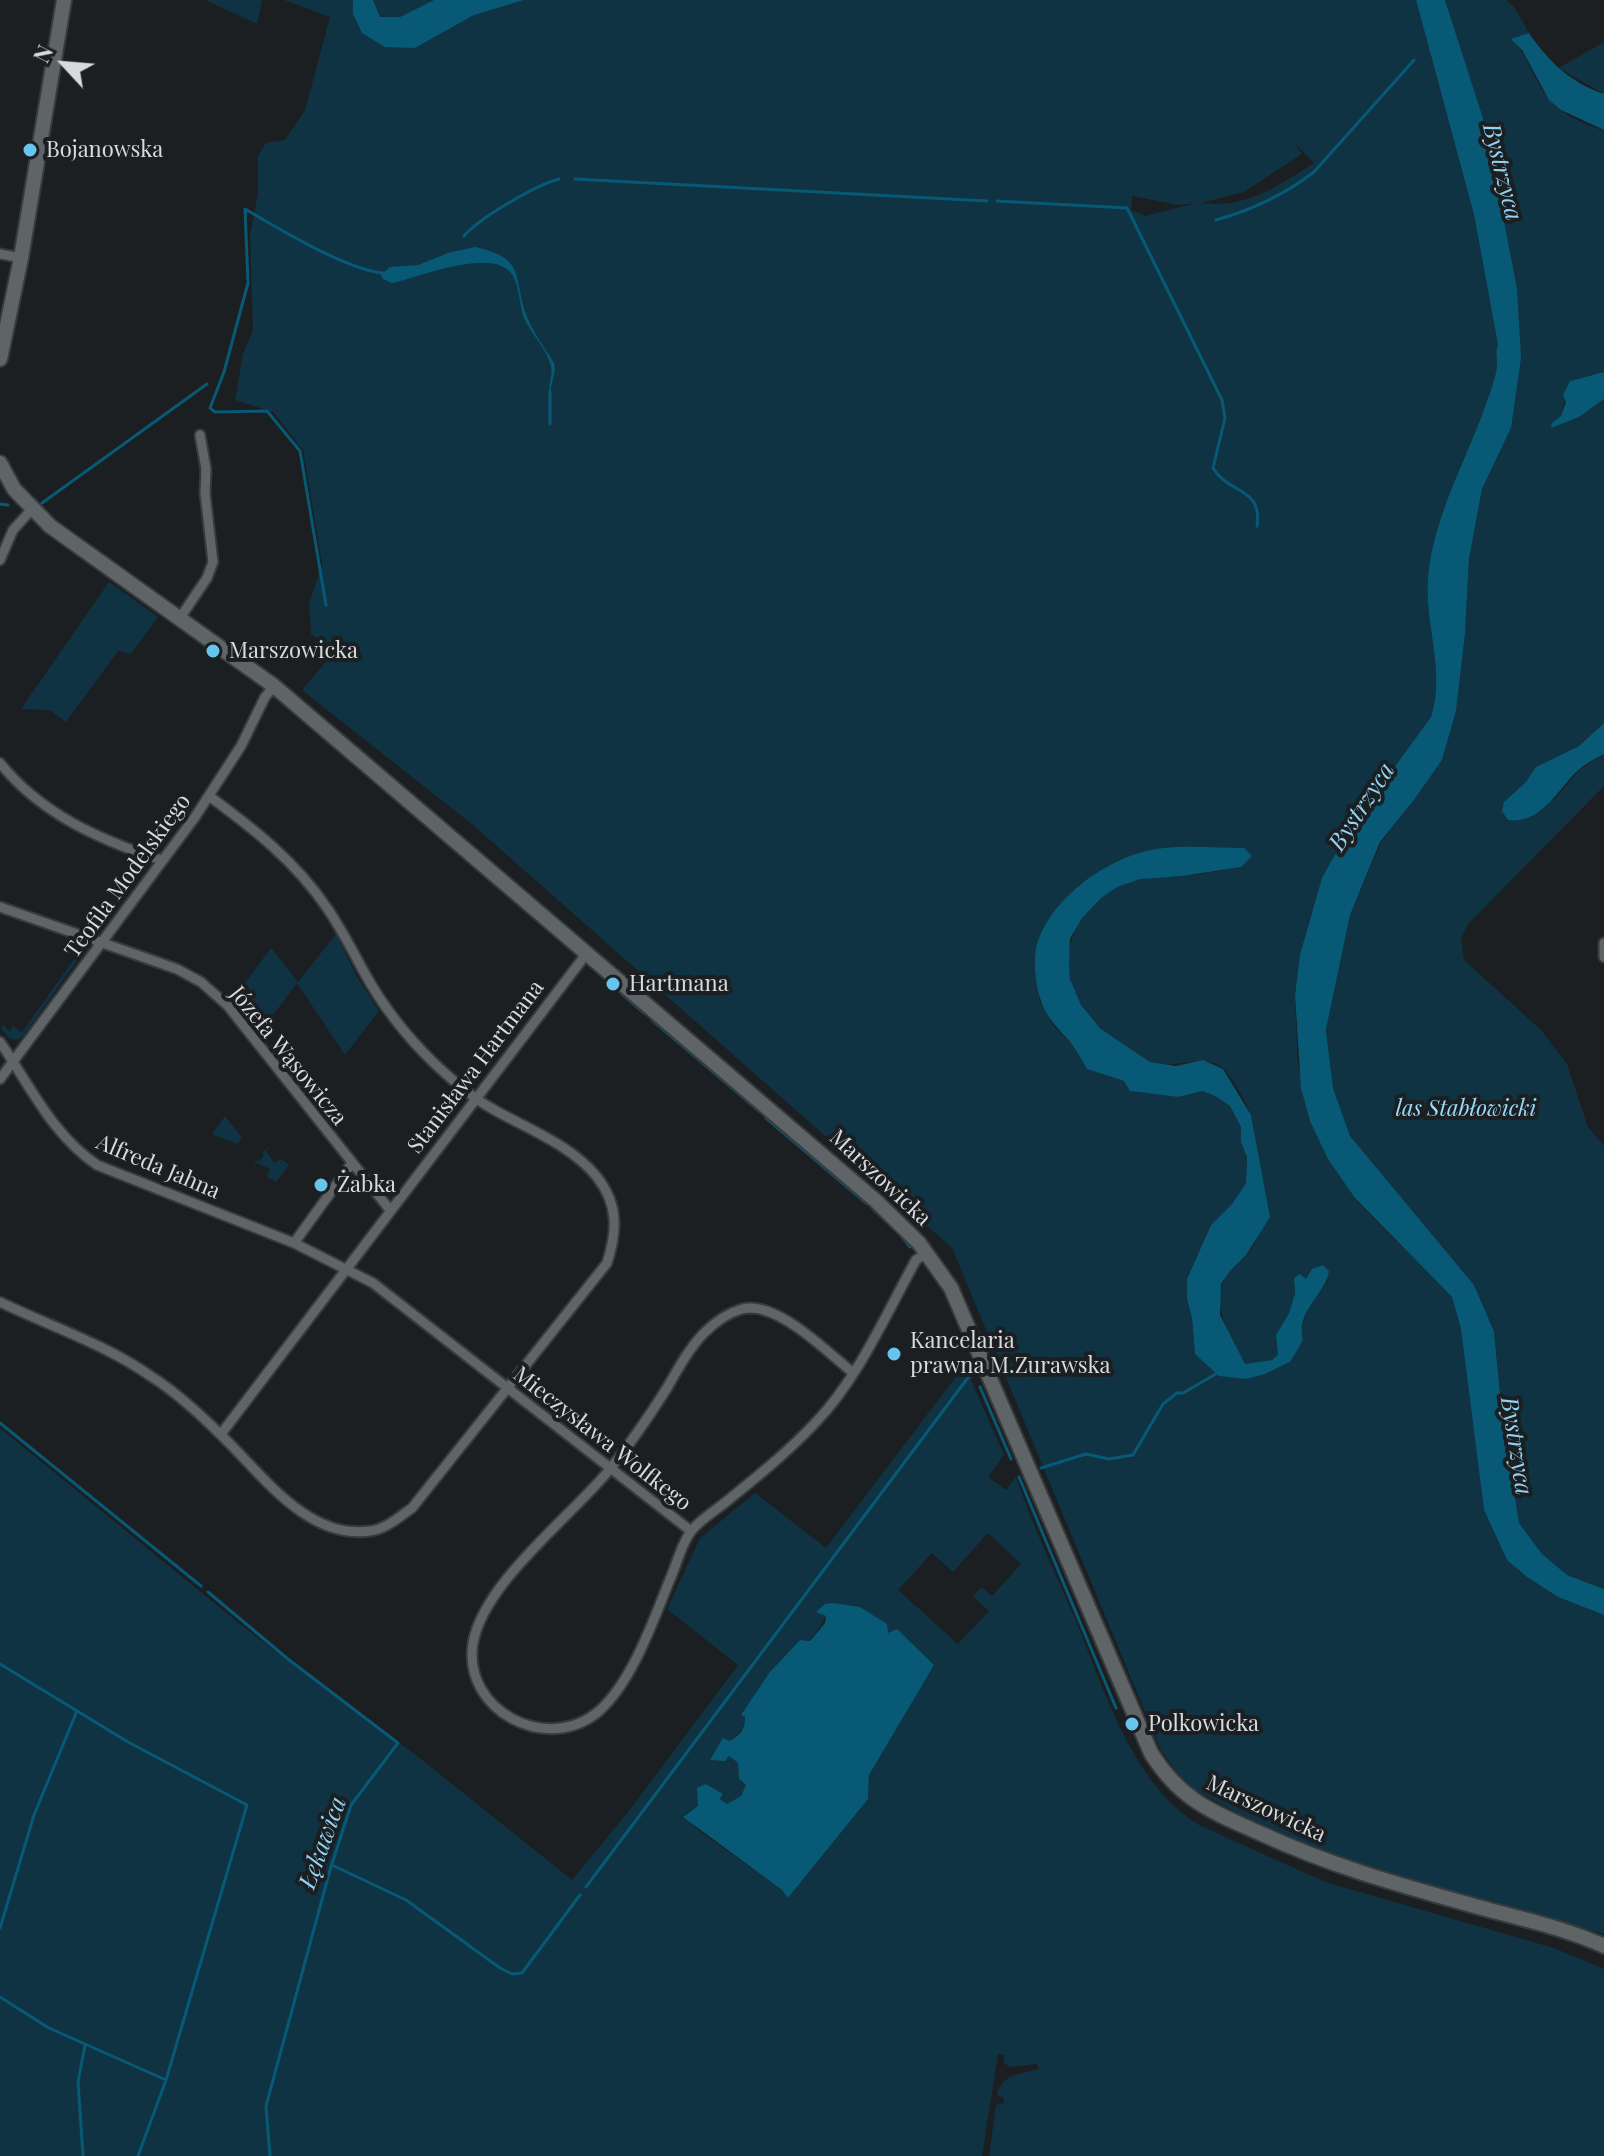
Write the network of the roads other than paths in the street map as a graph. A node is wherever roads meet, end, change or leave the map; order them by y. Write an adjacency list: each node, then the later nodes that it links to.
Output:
1 (64, 0): 3 (street)
2 (0, 254): 3 (street)
3 (21, 258): 4 (street)
4 (0, 359)
5 (200, 435): 9 (street)
6 (0, 463): 7 (street, Marszowicka)
7 (32, 509): 8 (street); 9 (street, Marszowicka)
8 (0, 560)
9 (180, 618): 10 (street, Marszowicka)
10 (274, 686): 12 (street, Teofila Modelskiego); 17 (street, Marszowicka)
11 (0, 763): 13 (street)
12 (209, 796): 13 (street, Teofila Modelskiego); 22 (street)
13 (161, 860): 15 (street, Teofila Modelskiego)
14 (0, 907): 15 (street, Józefa Wąsowicza)
15 (102, 942): 20 (street, Teofila Modelskiego); 23 (street, Józefa Wąsowicza)
16 (1604, 943): 18 (street)
17 (587, 953): 22 (street, Stanisława Hartmana); 26 (street, Marszowicka)
18 (1604, 956)
19 (0, 1042): 20 (street, Alfreda Jahna)
20 (13, 1061): 21 (street, Teofila Modelskiego); 25 (street, Alfreda Jahna)
21 (0, 1079)
22 (475, 1097): 24 (street, Stanisława Hartmana); 30 (street)
23 (352, 1163): 24 (street, Józefa Wąsowicza); 25 (street)
24 (390, 1210): 27 (street, Stanisława Hartmana)
25 (294, 1243): 27 (street, Alfreda Jahna)
26 (926, 1253): 29 (street, Mieczysława Wolfkego); 34 (street, Marszowicka)
27 (348, 1269): 30 (street, Mieczysława Wolfkego); 31 (street, Stanisława Hartmana)
28 (0, 1302): 31 (street)
29 (852, 1372): 32 (street); 33 (street, Mieczysława Wolfkego)
30 (507, 1388): 31 (street); 32 (street, Mieczysława Wolfkego)
31 (221, 1434)
32 (609, 1469): 33 (street, Mieczysława Wolfkego); 33 (street)
33 (691, 1531)
34 (1604, 1946)

